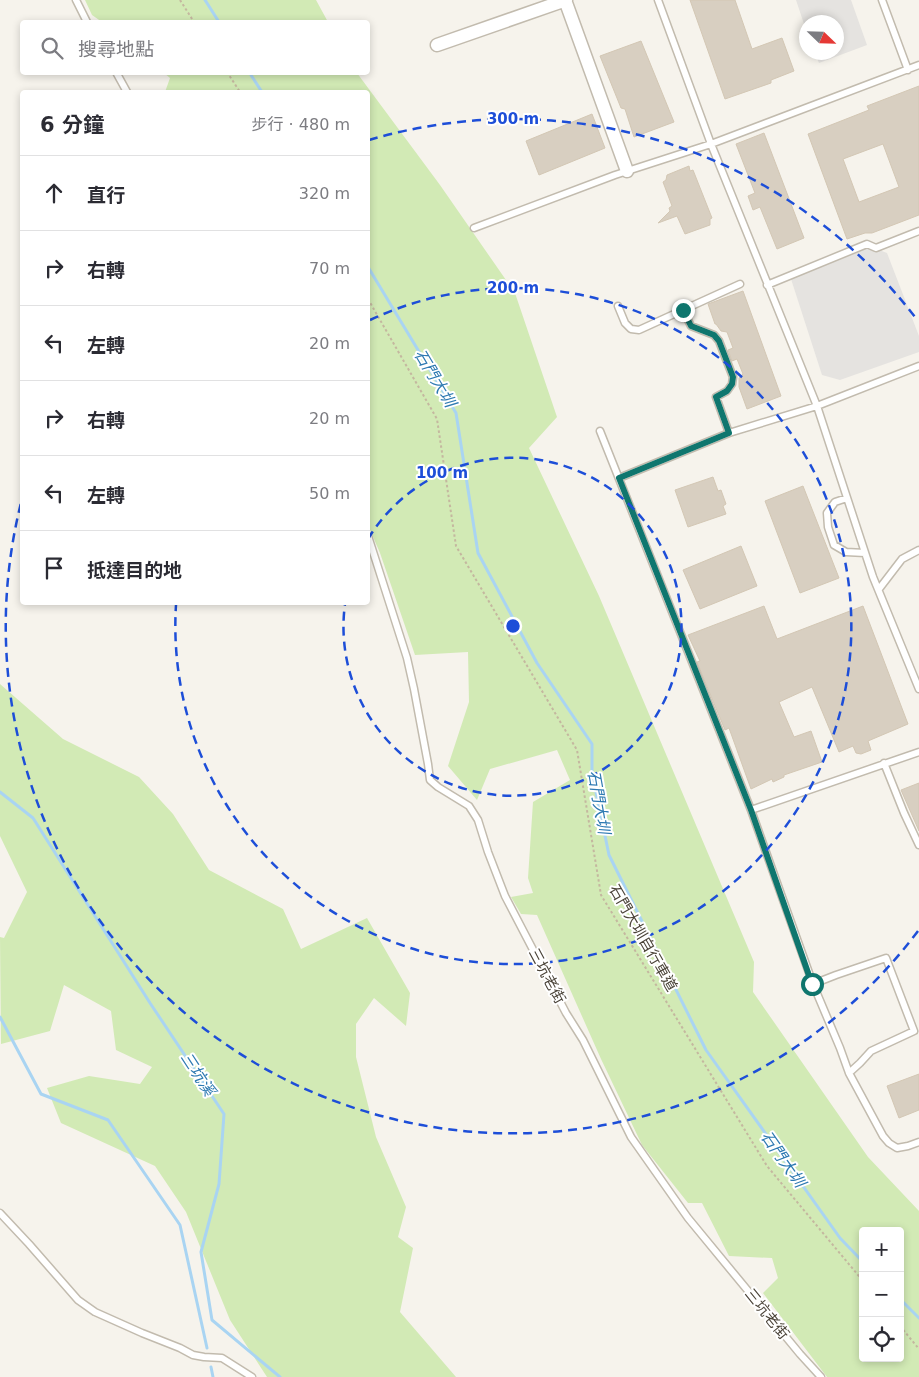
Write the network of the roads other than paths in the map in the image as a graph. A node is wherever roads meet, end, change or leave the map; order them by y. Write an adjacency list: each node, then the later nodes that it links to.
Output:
1 (76, 0): 5 (lane)
2 (566, 0): 6 (street); 12 (street)
3 (658, 0): 11 (lane)
4 (882, 0): 8 (lane)
5 (86, 20)
6 (437, 45)
7 (919, 65): 8 (lane)
8 (908, 70): 11 (lane)
9 (118, 75): 10 (lane)
10 (127, 90)
11 (711, 144): 12 (lane); 16 (lane)
12 (627, 171): 13 (lane)
13 (474, 228)
14 (919, 230): 16 (lane)
15 (740, 284): 18 (lane)
16 (768, 285): 20 (lane)
17 (618, 306): 18 (lane)
18 (683, 310): 22 (lane)
19 (919, 366): 20 (lane)
20 (817, 406): 22 (lane); 24 (lane)
21 (600, 432): 23 (lane)
22 (729, 433): 23 (lane)
23 (619, 478): 32 (lane)
24 (847, 498): 27 (lane); 27 (lane)
25 (370, 542): 39 (lane, 三坑老街)
26 (919, 550): 28 (lane)
27 (865, 552): 28 (lane)
28 (879, 589): 29 (lane)
29 (919, 690)
30 (919, 752): 31 (lane)
31 (884, 763): 32 (lane); 33 (lane)
32 (751, 810): 34 (lane)
33 (919, 845)
34 (812, 984): 35 (lane); 35 (lane)
35 (849, 1073): 36 (lane)
36 (919, 1142)
37 (0, 1213): 38 (lane)
38 (252, 1377)
39 (821, 1377)

